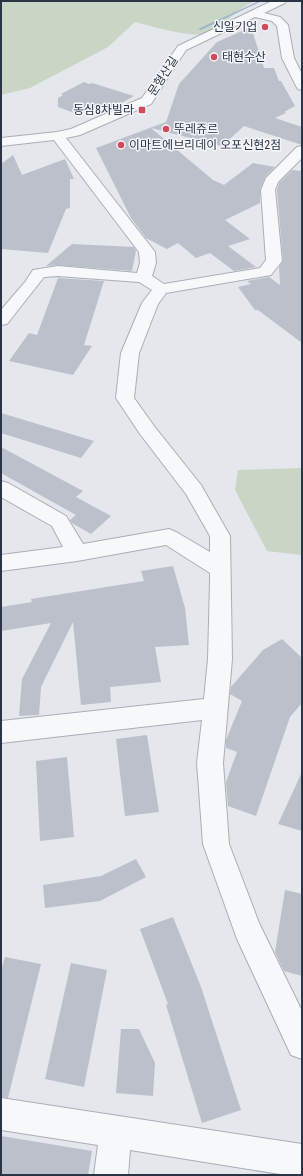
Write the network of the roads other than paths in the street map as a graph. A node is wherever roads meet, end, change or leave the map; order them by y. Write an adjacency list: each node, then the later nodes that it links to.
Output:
1 (281, 1): 2 (street, 문형산길)
2 (255, 14): 3 (street); 6 (street, 문형산길)
3 (284, 32): 4 (street); 5 (street)
4 (299, 34)
5 (302, 86)
6 (57, 136): 7 (street, 문형산길); 11 (street)
7 (16, 141): 8 (street, 문형산길); 9 (street, 문형산길)
8 (1, 142)
9 (1, 149)
10 (302, 150): 12 (street)
11 (143, 278): 12 (street); 13 (street)
12 (161, 289): 17 (street)
13 (2, 317)
14 (1, 488): 15 (street)
15 (76, 553): 16 (street); 17 (street)
16 (1, 564)
17 (221, 569): 18 (street)
18 (215, 708): 19 (street); 20 (street)
19 (1, 732)
20 (302, 1044)
21 (1, 1114): 22 (street)
22 (116, 1131): 23 (street); 24 (street)
23 (302, 1161)
24 (111, 1175)

